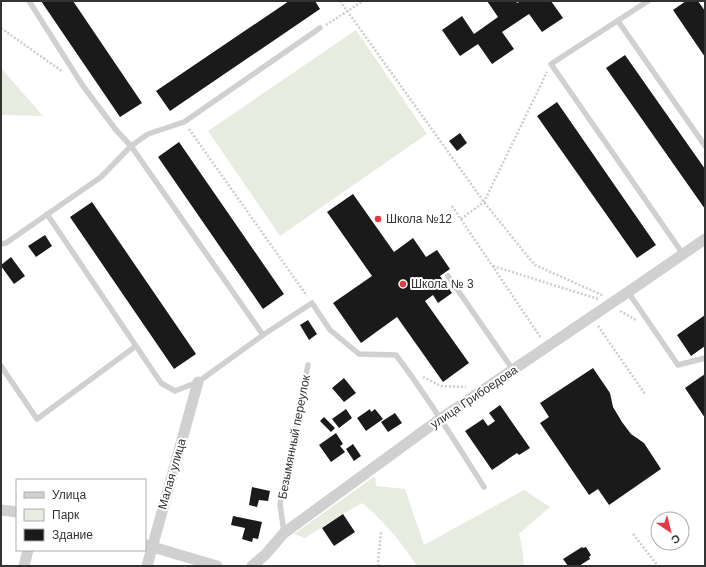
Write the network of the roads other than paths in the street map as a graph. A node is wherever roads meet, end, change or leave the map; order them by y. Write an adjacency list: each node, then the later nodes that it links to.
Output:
1 (29, 1): 5 (lane)
2 (648, 1): 3 (lane)
3 (618, 21): 6 (lane); 10 (lane)
4 (320, 28): 5 (lane)
5 (131, 146): 7 (lane); 13 (lane)
6 (705, 146)
7 (47, 214): 9 (lane); 14 (lane)
8 (705, 239): 10 (street, улица Грибоедова)
9 (1, 244)
10 (683, 254): 12 (street, улица Грибоедова)
11 (448, 276): 18 (lane)
12 (628, 292): 15 (lane); 18 (street, улица Грибоедова)
13 (263, 335): 19 (lane); 20 (lane)
14 (136, 346): 17 (lane); 19 (lane)
15 (705, 358)
16 (308, 365): 24 (lane, Безымянный переулок)
17 (1, 366)
18 (513, 370): 20 (street, улица Грибоедова)
19 (198, 382): 25 (street, Малая улица)
20 (440, 419): 21 (lane); 24 (street, улица Грибоедова)
21 (484, 487)
22 (1, 510): 23 (street)
23 (16, 512)
24 (284, 533): 30 (street, улица Грибоедова)
25 (148, 546): 28 (street, Малая улица); 29 (street)
26 (28, 551): 27 (street)
27 (24, 566)
28 (147, 566)
29 (217, 566)
30 (252, 566)

